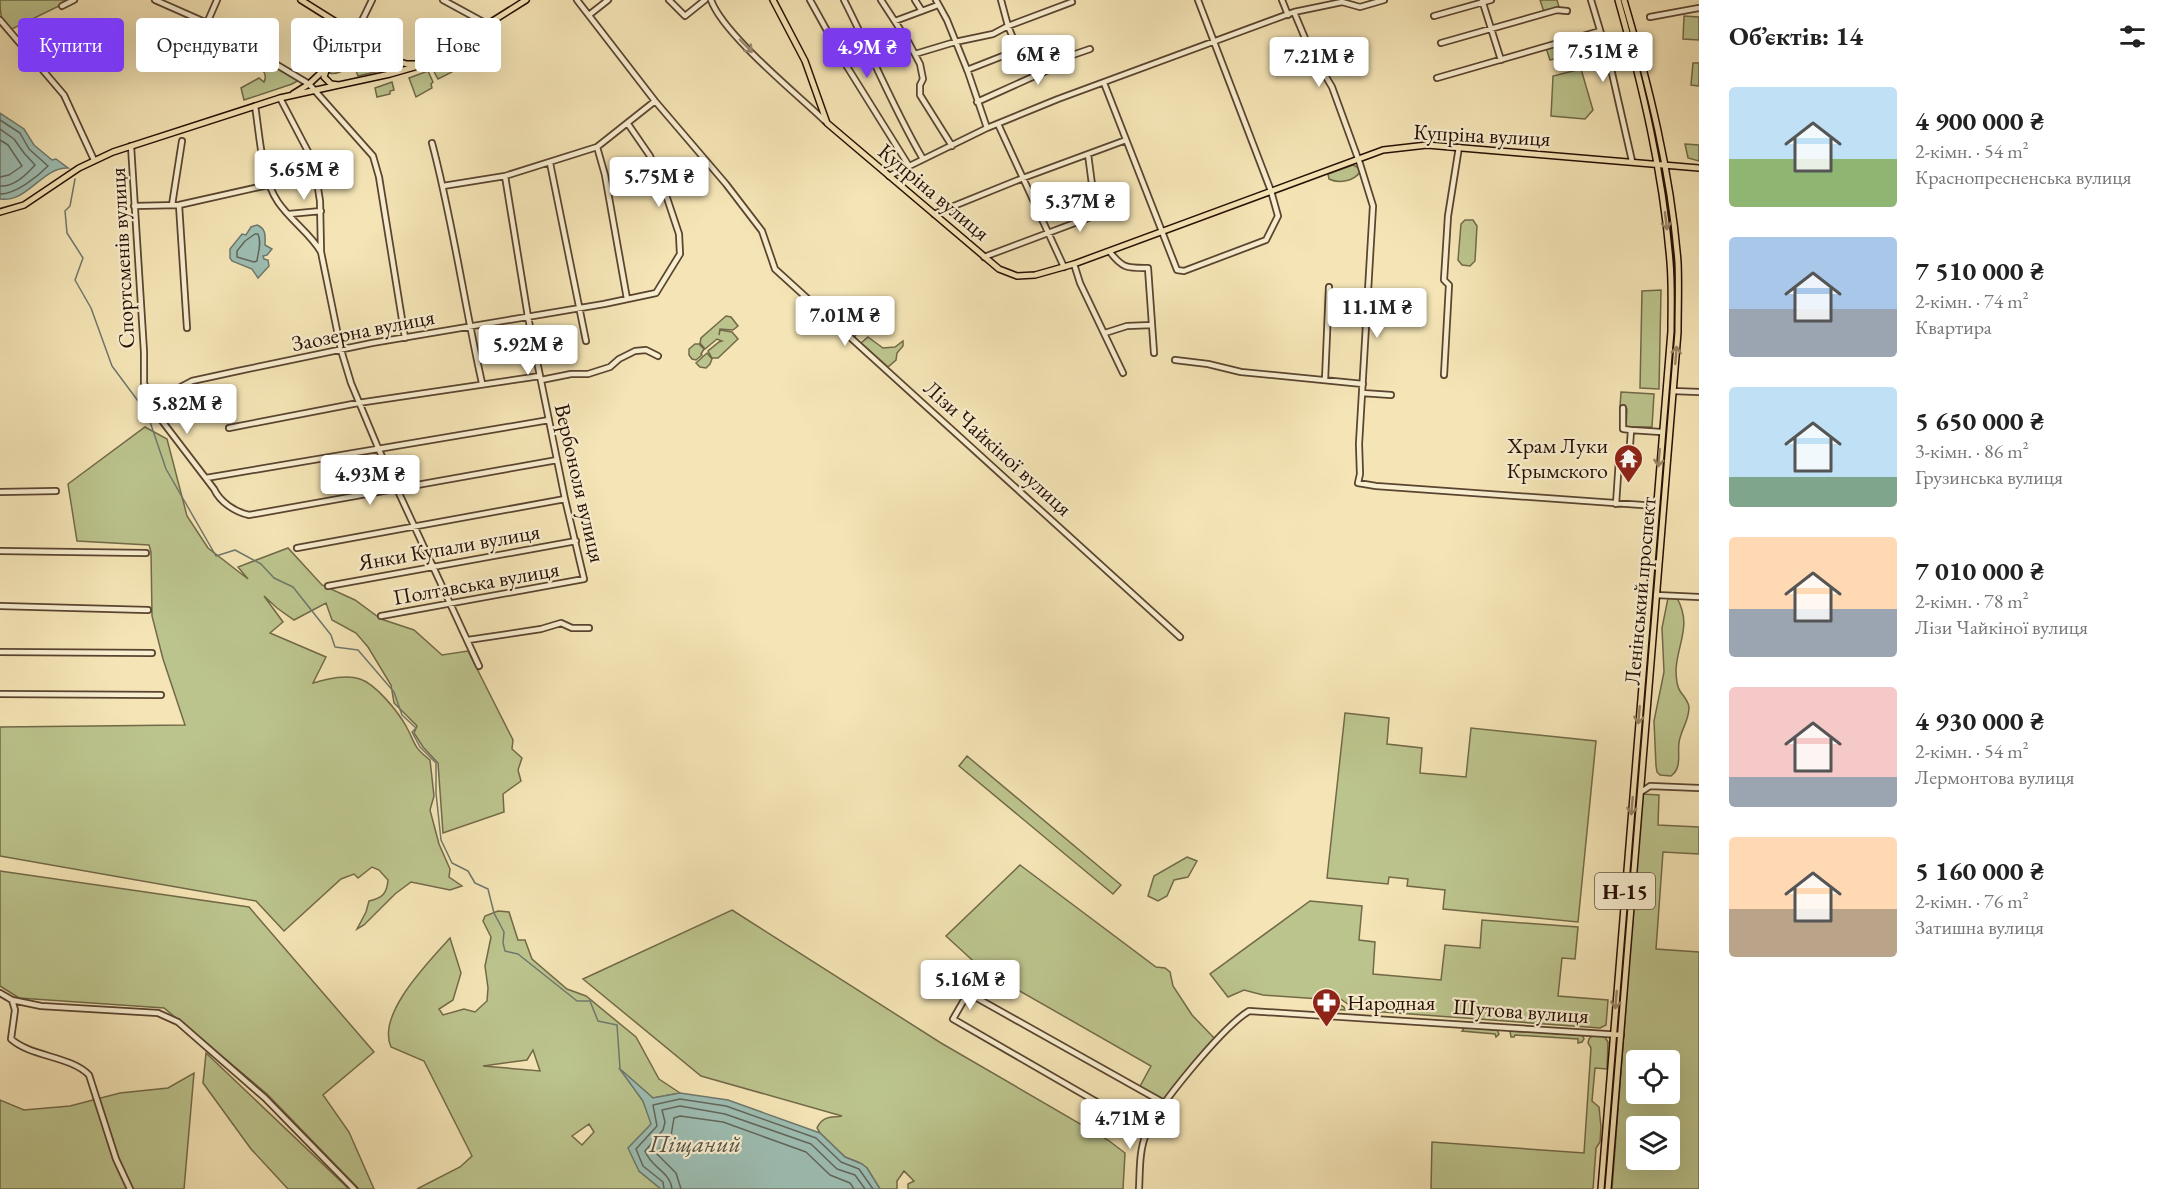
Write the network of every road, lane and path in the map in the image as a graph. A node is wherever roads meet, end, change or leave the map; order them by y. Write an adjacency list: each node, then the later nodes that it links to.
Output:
1 (74, 0): 31 (street)
2 (155, 0): 41 (street)
3 (217, 0): 42 (street)
4 (301, 0): 29 (main road)
5 (372, 0): 44 (street)
6 (443, 0): 45 (street)
7 (526, 0): 46 (main road)
8 (578, 0): 37 (street, Лізи Чайкіної вулиця)
9 (608, 0): 37 (street)
10 (669, 0): 11 (street)
11 (705, 0)
12 (711, 0): 74 (street, Купріна вулиця, one-way to 74)
13 (773, 0): 74 (main road, Купріна вулиця)
14 (810, 0): 93 (street)
15 (844, 0): 86 (street)
16 (881, 0): 48 (street)
17 (915, 0): 34 (street)
18 (1001, 0): 49 (street)
19 (1198, 0): 53 (street)
20 (1282, 0): 38 (street)
21 (1360, 0): 32 (street)
22 (1384, 0): 32 (street)
23 (1491, 0): 27 (street)
24 (1591, 0): 51 (street)
25 (1618, 0): 91 (main road, Ленінський проспект / Н-15)
26 (1624, 0): 92 (main road, Ленінський проспект / Н-15)
27 (1483, 1): 39 (street); 50 (street)
28 (937, 2): 34 (street); 52 (street)
29 (310, 3): 43 (main road)
30 (1072, 3): 49 (street)
31 (62, 6)
32 (1360, 7): 36 (street)
33 (1699, 8): 40 (street)
34 (921, 11): 48 (street)
35 (1567, 11): 50 (street)
36 (1294, 12): 38 (street); 87 (street)
37 (589, 15): 71 (street, Лізи Чайкіної вулиця)
38 (1288, 15): 53 (street)
39 (1434, 16)
40 (1650, 17)
41 (196, 18)
42 (209, 18)
43 (330, 18)
44 (364, 18)
45 (476, 18)
46 (497, 18)
47 (0, 20): 88 (street)
48 (894, 21): 56 (street)
49 (1008, 26): 52 (street); 60 (street)
50 (1491, 29): 54 (street); 57 (street)
51 (1600, 31): 57 (street); 89 (street)
52 (955, 42): 56 (street); 60 (street)
53 (1215, 43): 65 (street); 100 (street)
54 (1441, 43)
55 (1090, 49): 72 (street)
56 (915, 54): 82 (street)
57 (1501, 60): 64 (street)
58 (279, 66): 66 (street)
59 (415, 67): 63 (main road)
60 (967, 70): 72 (street)
61 (322, 72): 66 (main road)
62 (325, 72): 67 (main road)
63 (390, 74): 67 (main road)
64 (1437, 78)
65 (1104, 83): 76 (street); 78 (street)
66 (309, 84): 68 (street); 69 (main road)
67 (339, 85): 68 (main road)
68 (316, 90): 69 (main road); 126 (street)
69 (289, 96): 70 (main road)
70 (280, 99): 73 (main road); 101 (street)
71 (655, 101): 75 (street); 177 (street, Лізи Чайкіної вулиця)
72 (977, 102): 77 (street)
73 (255, 106): 81 (main road); 98 (street)
74 (827, 123): 96 (main road, Купріна вулиця)
75 (627, 124): 83 (street); 119 (street, Заозерна вулиця)
76 (998, 124): 77 (street); 97 (street)
77 (987, 128): 82 (street)
78 (1126, 140): 85 (street); 110 (street)
79 (182, 141): 102 (street)
80 (432, 143): 99 (street)
81 (131, 146): 88 (main road); 104 (street, Спортсменів вулиця)
82 (952, 146): 86 (street)
83 (597, 147): 90 (street); 119 (street)
84 (1459, 147): 87 (main road, Купріна вулиця); 89 (main road, Купріна вулиця); 133 (street)
85 (1088, 154): 97 (street); 109 (street)
86 (923, 159): 93 (street)
87 (1358, 159): 100 (main road, Купріна вулиця); 137 (street)
88 (94, 160): 106 (main road)
89 (1632, 161): 91 (main road, Купріна вулиця)
90 (550, 163): 95 (street); 120 (street)
91 (1656, 164): 92 (main road, Купріна вулиця); 148 (main road, Ленінський проспект / Н-15, one-way to 148)
92 (1665, 165): 94 (main road, Купріна вулиця); 138 (main road, Ленінський проспект / Н-15, one-way to 92)
93 (909, 166): 96 (street)
94 (1699, 168)
95 (505, 176): 99 (street); 121 (street, Вербоноля вулиця)
96 (888, 176): 108 (main road, Купріна вулиця)
97 (1023, 178): 108 (street); 109 (street)
98 (268, 185): 103 (street); 107 (street)
99 (443, 186): 123 (street)
100 (1271, 191): 110 (main road, Купріна вулиця); 110 (street)
101 (320, 201): 105 (street); 111 (street)
102 (172, 205): 103 (street); 104 (street)
103 (178, 205): 124 (street)
104 (134, 206): 142 (street, Спортсменів вулиця)
105 (321, 211): 107 (street); 111 (street)
106 (0, 213)
107 (289, 214): 112 (street)
108 (934, 214): 115 (main road, Купріна вулиця)
109 (1049, 233): 115 (street); 117 (street)
110 (1162, 233): 114 (main road, Купріна вулиця)
111 (322, 239): 112 (street); 113 (street)
112 (315, 241): 113 (street)
113 (321, 252): 128 (street)
114 (1110, 252): 116 (main road, Купріна вулиця); 122 (street)
115 (984, 257): 117 (main road, Купріна вулиця)
116 (1074, 264): 117 (main road, Купріна вулиця); 125 (street)
117 (1064, 267)
118 (1329, 287): 135 (street)
119 (627, 299): 120 (street, Заозерна вулиця)
120 (578, 308): 121 (street, Заозерна вулиця); 127 (street)
121 (528, 317): 123 (street, Заозерна вулиця); 134 (street, Вербоноля вулиця)
122 (1152, 325): 125 (street); 129 (street)
123 (470, 327): 126 (street, Заозерна вулиця); 136 (street)
124 (187, 328)
125 (1105, 333): 132 (street)
126 (405, 338): 128 (street, Заозерна вулиця)
127 (586, 341)
128 (341, 350): 142 (street, Заозерна вулиця); 143 (street)
129 (1154, 353)
130 (658, 356): 134 (street)
131 (1175, 360): 135 (street)
132 (1123, 373)
133 (1444, 375)
134 (540, 378): 136 (street); 145 (street, Вербоноля вулиця)
135 (1325, 380): 137 (street)
136 (482, 383): 143 (street)
137 (1363, 384): 140 (street)
138 (1673, 391): 139 (street); 153 (main road, Ленінський проспект / Н-15)
139 (1699, 392)
140 (1362, 393): 141 (street); 158 (street)
141 (1391, 395)
142 (152, 402): 151 (street, Спортсменів вулиця)
143 (358, 403): 146 (street); 149 (street)
144 (1623, 408): 147 (street)
145 (549, 420): 149 (street); 150 (street, Вербоноля вулиця)
146 (229, 428)
147 (1631, 430): 148 (street); 158 (street)
148 (1662, 432): 152 (main road, Ленінський проспект / Н-15, one-way to 152)
149 (379, 450): 151 (street); 154 (street)
150 (557, 460): 154 (street, Спортсменів вулиця); 157 (street, Вербоноля вулиця)
151 (206, 478): 154 (street, Спортсменів вулиця)
152 (1658, 482): 153 (main road); 159 (main road, Ленінський проспект / Н-15)
153 (1666, 482): 161 (main road, Ленінський проспект / Н-15)
154 (398, 490): 162 (street)
155 (56, 491): 156 (street)
156 (0, 492)
157 (565, 499): 162 (street); 163 (street, Вербоноля вулиця)
158 (1616, 504): 159 (street)
159 (1656, 506): 160 (main road, Ленінський проспект / Н-15)
160 (1654, 527): 161 (main road); 184 (main road, Ленінський проспект / Н-15, one-way to 184)
161 (1662, 527): 170 (main road, Ленінський проспект / Н-15)
162 (415, 528): 164 (street); 167 (street)
163 (576, 541): 167 (street, Янки Купали вулиця); 168 (street, Вербоноля вулиця)
164 (297, 548)
165 (0, 551): 166 (street)
166 (146, 554)
167 (434, 566): 169 (street, Янки Купали вулиця); 172 (street)
168 (578, 582): 172 (street, Полтавська вулиця)
169 (328, 585)
170 (1656, 595): 171 (street); 185 (main road, Ленінський проспект / Н-15)
171 (1699, 597)
172 (452, 604): 175 (street, Полтавська вулиця); 178 (street)
173 (0, 606): 174 (street)
174 (148, 610)
175 (381, 616)
176 (589, 628): 178 (street)
177 (1180, 637)
178 (468, 640): 181 (street)
179 (0, 652): 180 (street)
180 (152, 653)
181 (479, 666)
182 (0, 694): 183 (street)
183 (161, 694)
184 (1636, 747): 185 (main road); 192 (main road, Ленінський проспект / Н-15, one-way to 192)
185 (1644, 748): 186 (main road, Ленінський проспект / Н-15)
186 (1641, 777): 187 (street); 189 (main road, Ленінський проспект / Н-15)
187 (1650, 786): 188 (street); 189 (street)
188 (1699, 788)
189 (1640, 793): 193 (main road, Ленінський проспект / Н-15)
190 (0, 993): 191 (street)
191 (12, 1000): 196 (street); 197 (street)
192 (1613, 1035): 193 (street, Шутова вулиця); 194 (street, Шутова вулиця); 199 (main road, Ленінський проспект / Н-15)
193 (1621, 1035): 200 (main road, Ленінський проспект / Н-15)
194 (1164, 1103): 195 (street, Шутова вулиця); 195 (street)
195 (1147, 1131): 198 (street, Шутова вулиця)
196 (130, 1189)
197 (354, 1189)
198 (1139, 1189)
199 (1601, 1189)
200 (1608, 1189)

